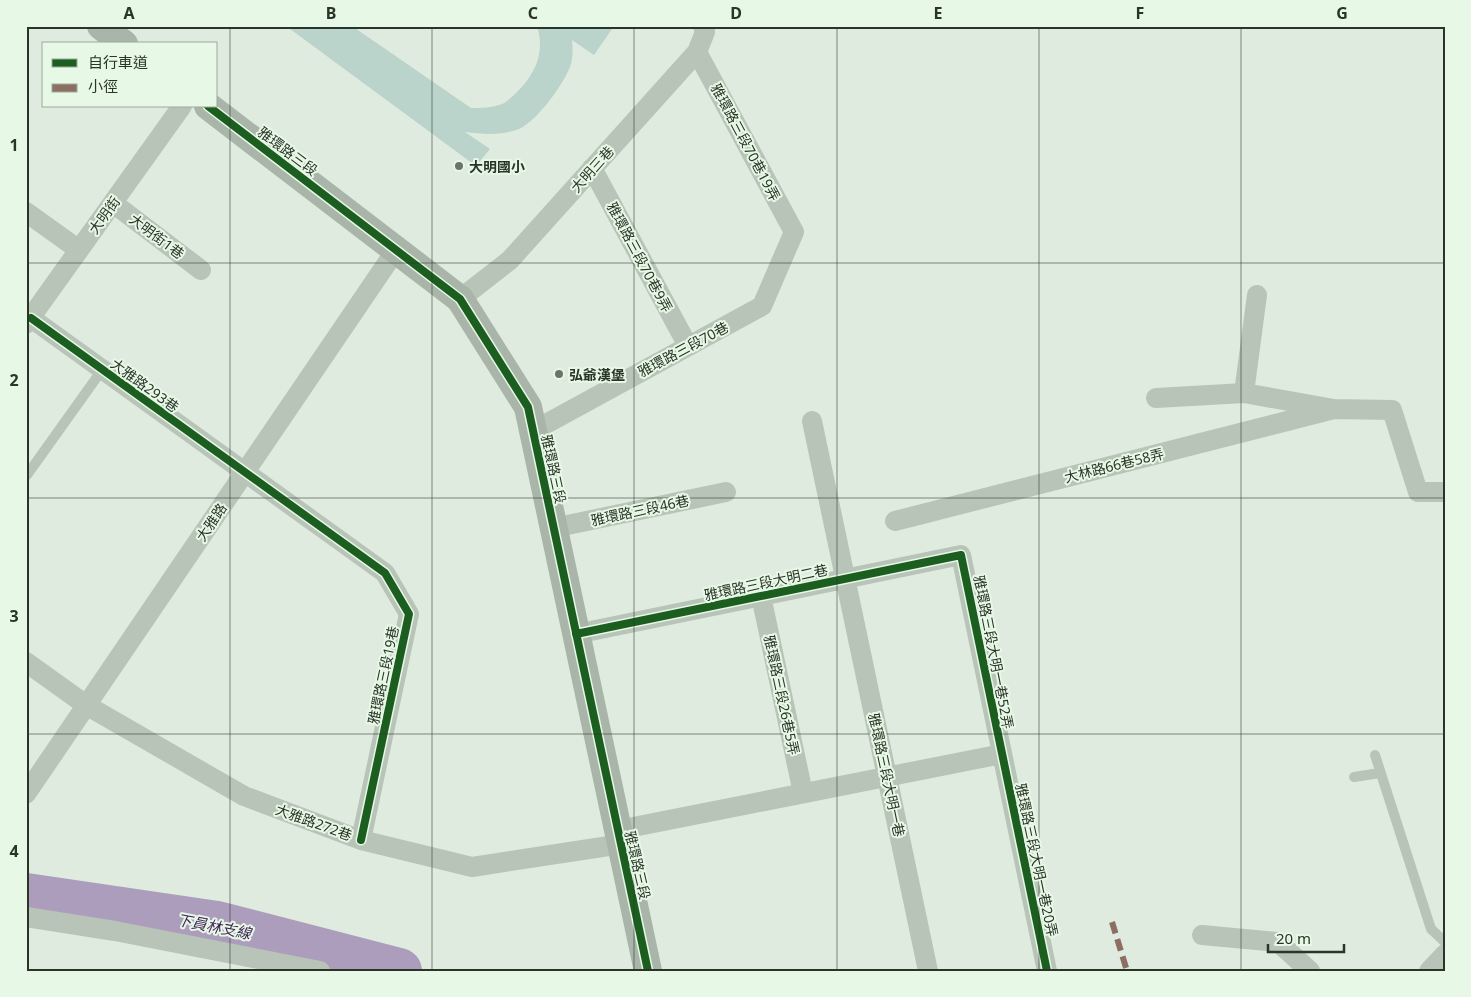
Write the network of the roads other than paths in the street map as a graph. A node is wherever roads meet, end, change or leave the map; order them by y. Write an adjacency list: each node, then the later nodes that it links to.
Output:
1 (100, 26): 3 (street)
2 (703, 26): 4 (street, 大明三巷)
3 (121, 42)
4 (697, 52): 7 (street, 大明三巷); 10 (street, 雅環路三段70巷19弄)
5 (181, 108): 8 (street, 大明街)
6 (211, 108): 12 (street, 雅環路三段)
7 (592, 168): 15 (street, 大明三巷); 17 (street, 雅環路三段70巷9弄)
8 (113, 203): 11 (street, 大明街); 13 (street, 大明街1巷)
9 (26, 212): 11 (street)
10 (794, 232): 17 (street, 雅環路三段70巷)
11 (79, 250): 16 (street, 大明街)
12 (396, 250): 15 (street, 雅環路三段); 24 (street, 大雅路)
13 (201, 270)
14 (1257, 294): 19 (street)
15 (460, 299): 23 (street, 雅環路三段)
16 (28, 321): 18 (street, 大雅路293巷)
17 (688, 346): 23 (street, 雅環路三段70巷)
18 (102, 370): 24 (street, 大雅路293巷); 25 (lane)
19 (1244, 393): 20 (street, 大林路66巷58弄); 21 (street, 大林路66巷58弄)
20 (1156, 398)
21 (1334, 409): 27 (street, 大林路66巷58弄); 28 (street, 大林路66巷58弄)
22 (812, 421): 31 (street, 雅環路三段大明一巷)
23 (533, 430): 29 (street, 雅環路三段)
24 (244, 473): 35 (street, 大雅路); 44 (street, 雅環路三段19巷)
25 (27, 475)
26 (726, 492): 29 (street, 雅環路三段46巷)
27 (1445, 492)
28 (895, 521)
29 (554, 528): 33 (street, 雅環路三段)
30 (961, 555): 31 (street, 雅環路三段大明二巷); 36 (street, 雅環路三段大明一巷52弄)
31 (845, 579): 32 (street, 雅環路三段大明二巷); 39 (street, 雅環路三段大明一巷)
32 (761, 596): 33 (street, 雅環路三段大明二巷); 41 (street, 雅環路三段26巷5弄)
33 (576, 634): 43 (street, 雅環路三段)
34 (26, 662): 35 (street, 大雅路272巷)
35 (86, 705): 42 (street, 大雅路); 44 (street, 大雅路272巷)
36 (1002, 754): 39 (street); 52 (street, 雅環路三段大明一巷20弄)
37 (1375, 755): 38 (lane)
38 (1380, 773): 40 (lane); 47 (lane)
39 (887, 777): 41 (street); 51 (street, 雅環路三段大明一巷)
40 (1354, 777)
41 (803, 793): 43 (street)
42 (26, 794)
43 (620, 837): 44 (street, 大雅路272巷); 50 (street, 雅環路三段)
44 (361, 840)
45 (26, 918): 49 (street)
46 (1202, 935): 53 (street)
47 (1445, 942)
48 (1445, 954): 54 (street)
49 (320, 971)
50 (648, 971)
51 (928, 971)
52 (1047, 971)
53 (1310, 971)
54 (1429, 971)

